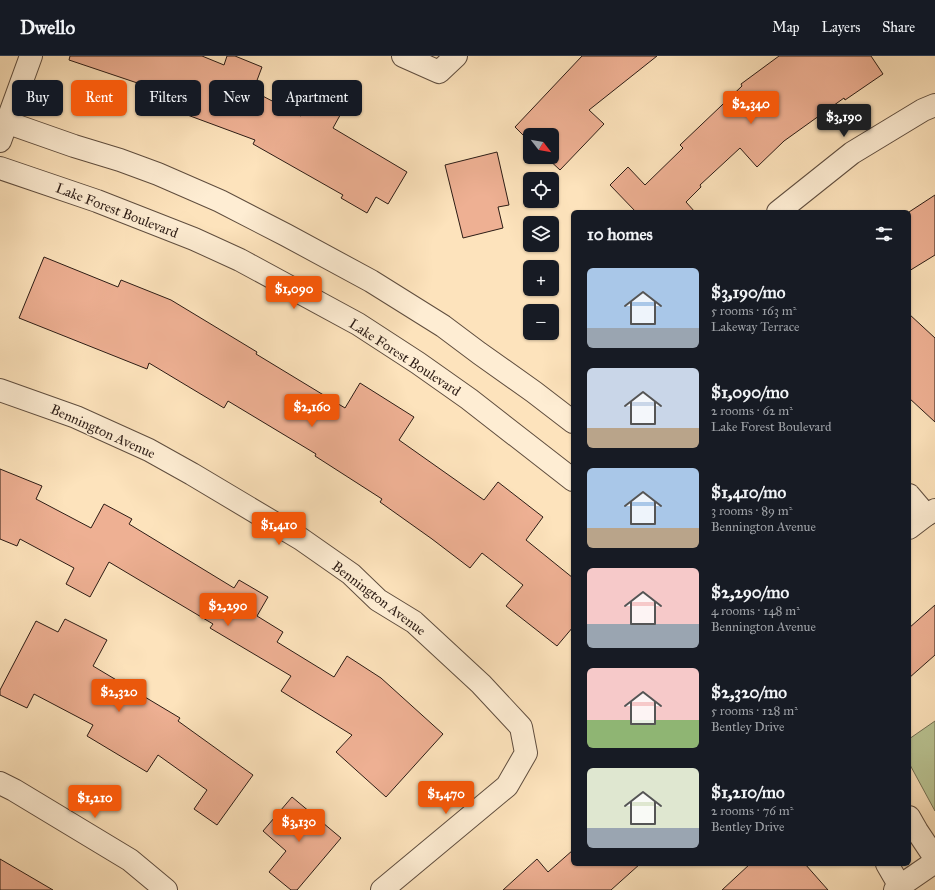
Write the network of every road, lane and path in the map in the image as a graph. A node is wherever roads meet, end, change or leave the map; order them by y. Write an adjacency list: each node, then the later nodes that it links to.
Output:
1 (31, 56): 5 (street)
2 (403, 56): 3 (street)
3 (456, 56)
4 (935, 105): 7 (street)
5 (2, 128): 9 (street)
6 (0, 168): 10 (street, Lake Forest Boulevard)
7 (781, 210)
8 (0, 390): 20 (street, Bennington Avenue)
9 (571, 420)
10 (571, 478)
11 (911, 498): 12 (street)
12 (923, 518)
13 (0, 783): 19 (street)
14 (911, 820): 15 (street)
15 (935, 858)
16 (935, 862): 18 (street)
17 (888, 866): 18 (street)
18 (899, 889)
19 (166, 890)
20 (382, 890)

